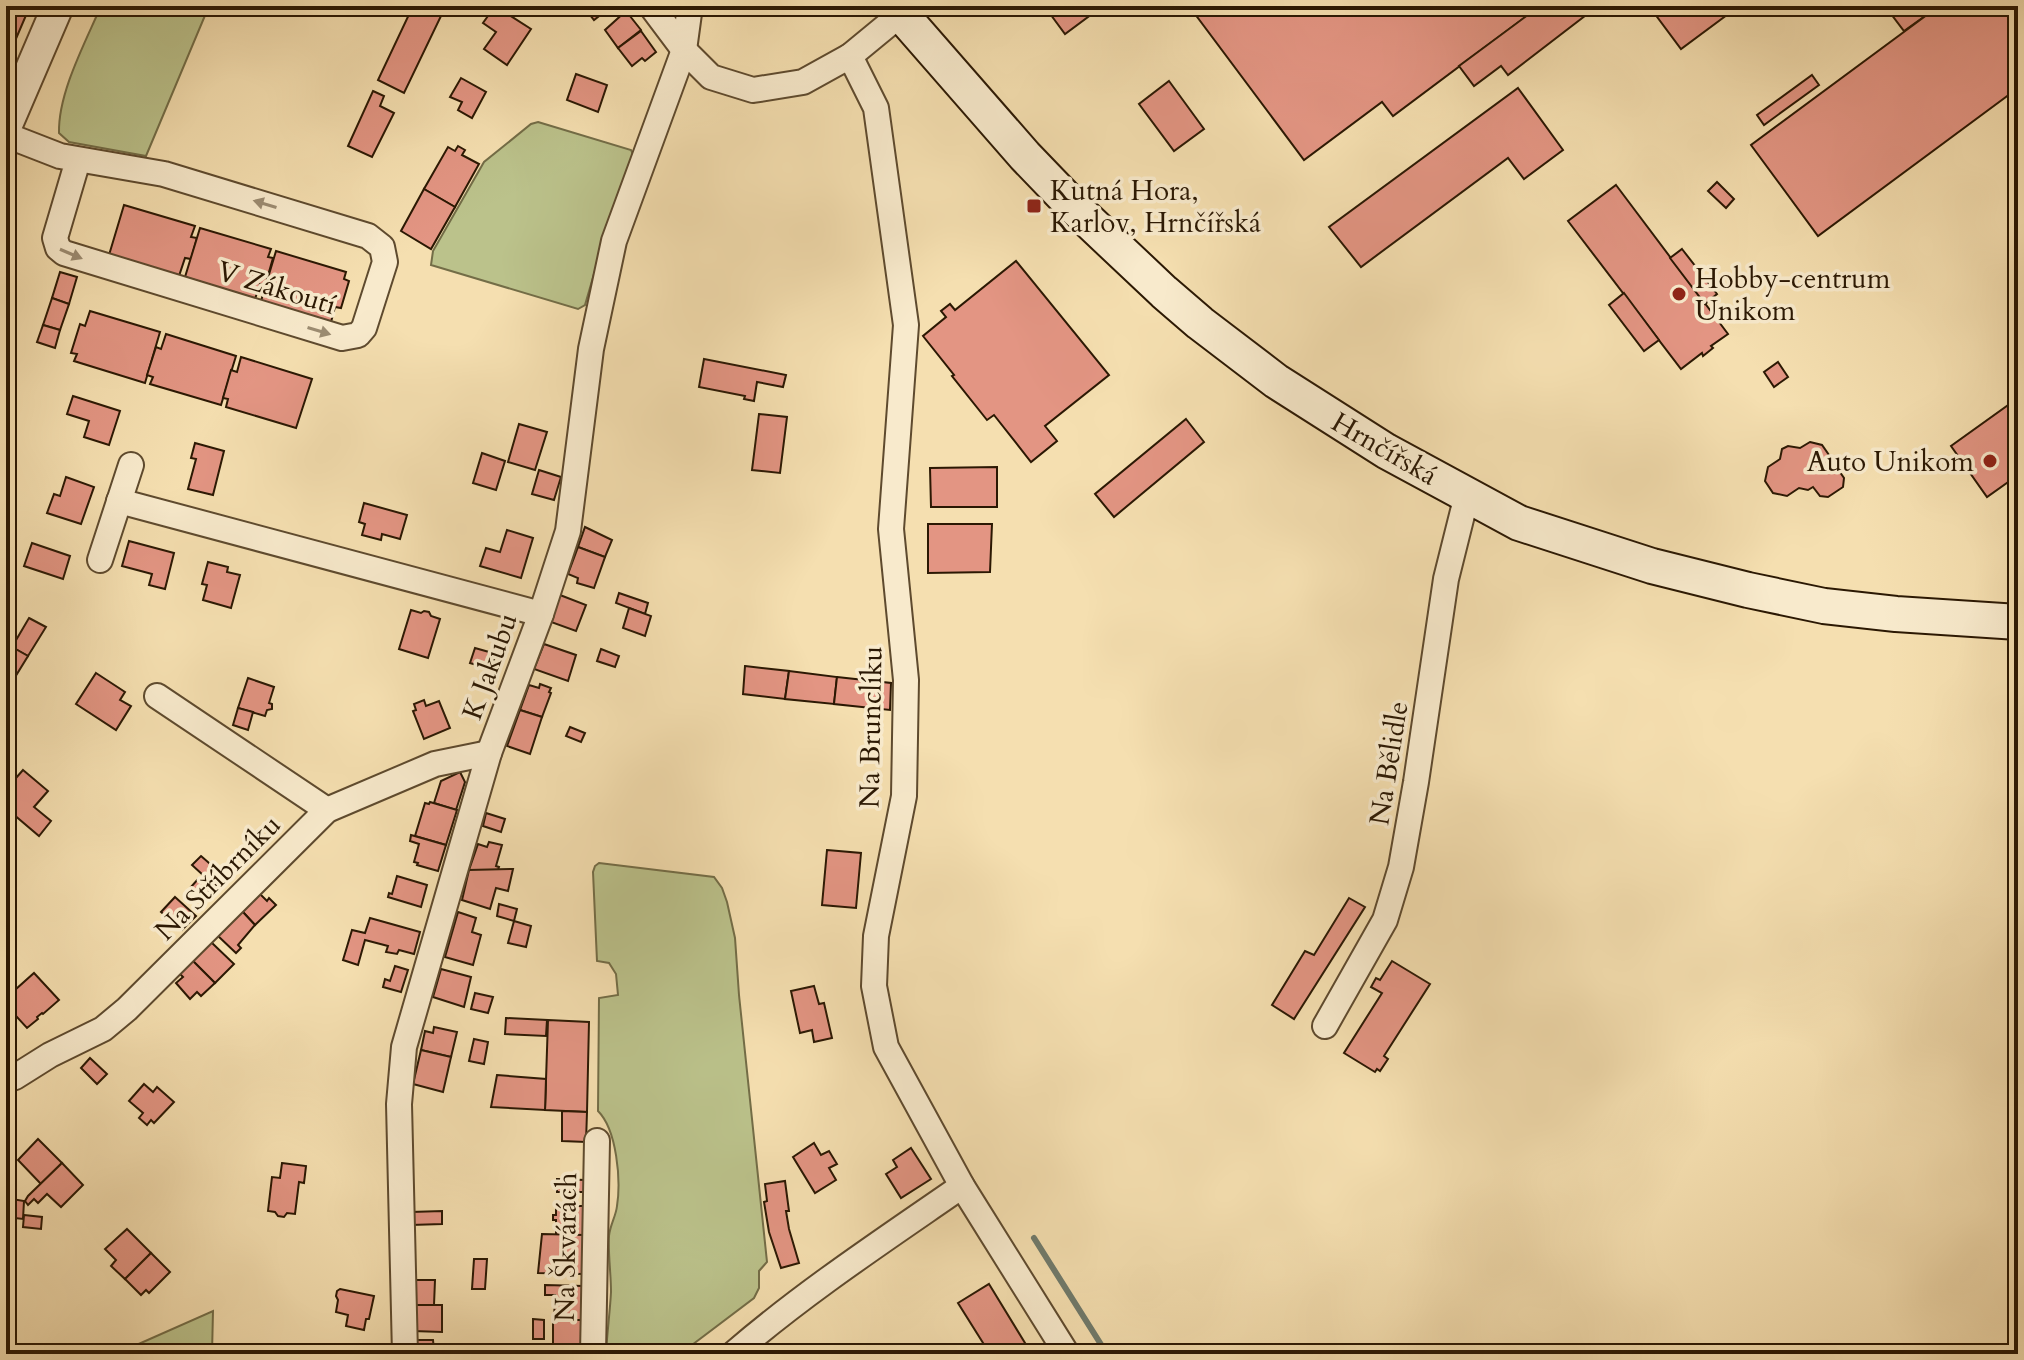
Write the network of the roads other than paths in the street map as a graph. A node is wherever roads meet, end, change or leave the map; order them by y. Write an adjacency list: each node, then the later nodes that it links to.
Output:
1 (58, 6): 7 (street)
2 (651, 6): 5 (street)
3 (690, 6): 5 (street, K Jakubu)
4 (897, 10): 6 (street); 11 (main road, Hrnčířská)
5 (684, 50): 6 (street); 14 (street, K Jakubu)
6 (850, 56): 22 (street, Na Brunclíku)
7 (6, 127)
8 (6, 135): 9 (street, V Zákoutí)
9 (78, 160): 9 (street, V Zákoutí, one-way to 9)
10 (131, 465): 12 (street)
11 (1467, 495): 15 (main road, Hrnčířská); 19 (street, Na Bělidle)
12 (119, 501): 13 (street); 14 (street)
13 (100, 560)
14 (541, 614): 17 (street, K Jakubu)
15 (2018, 622)
16 (157, 696): 18 (street)
17 (489, 753): 18 (street, Na Stříbrníku); 23 (street, K Jakubu)
18 (327, 810): 20 (street, Na Stříbrníku)
19 (1325, 1026)
20 (6, 1080)
21 (597, 1141): 24 (street, Na Škvárách)
22 (962, 1186): 25 (street); 26 (street, Na Brunclíku)
23 (405, 1354)
24 (593, 1354)
25 (733, 1354)
26 (1067, 1354)

